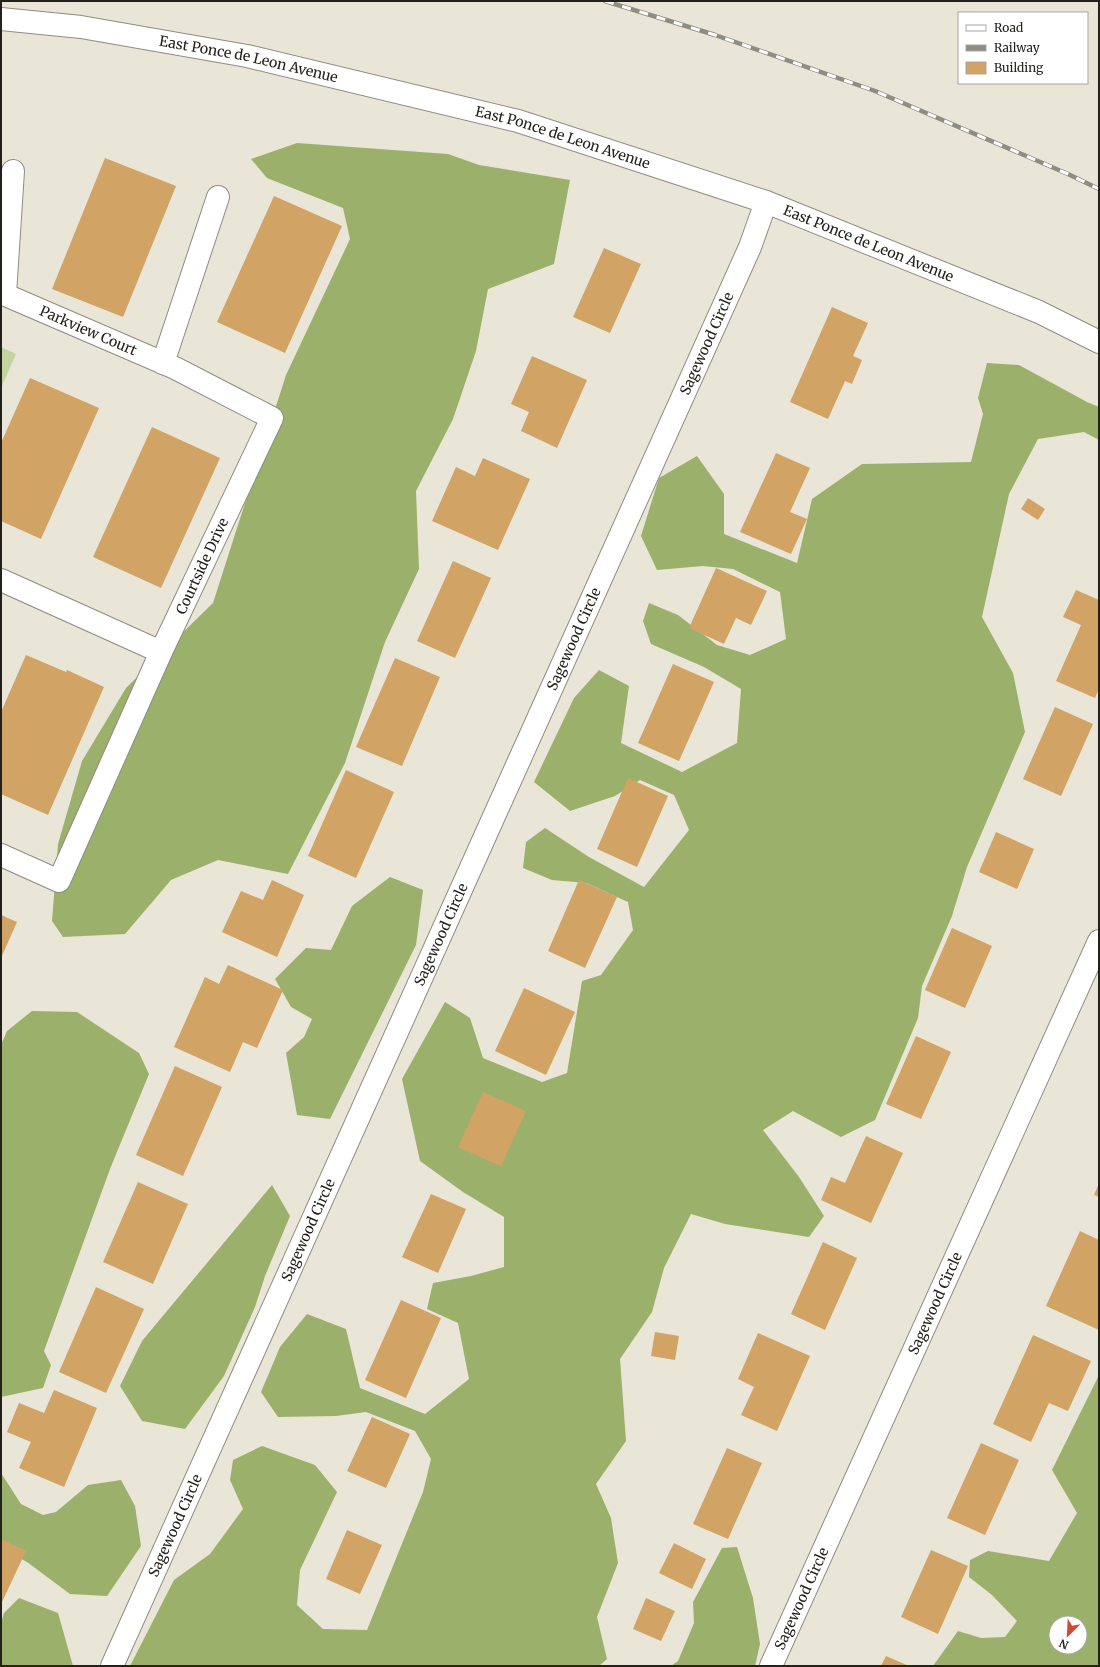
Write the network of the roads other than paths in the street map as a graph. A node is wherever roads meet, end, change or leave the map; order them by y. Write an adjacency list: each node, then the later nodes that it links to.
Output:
1 (1, 19): 4 (street, East Ponce de Leon Avenue)
2 (13, 171): 5 (street)
3 (218, 197): 7 (street)
4 (766, 202): 6 (street, East Ponce de Leon Avenue); 12 (street, Sagewood Circle)
5 (3, 293): 7 (street, Parkview Court)
6 (1099, 342)
7 (169, 365): 9 (street, Courtside Drive)
8 (1, 580): 9 (street)
9 (161, 652): 10 (street)
10 (1, 855)
11 (1099, 941): 13 (street, Sagewood Circle)
12 (112, 1666)
13 (771, 1666)

